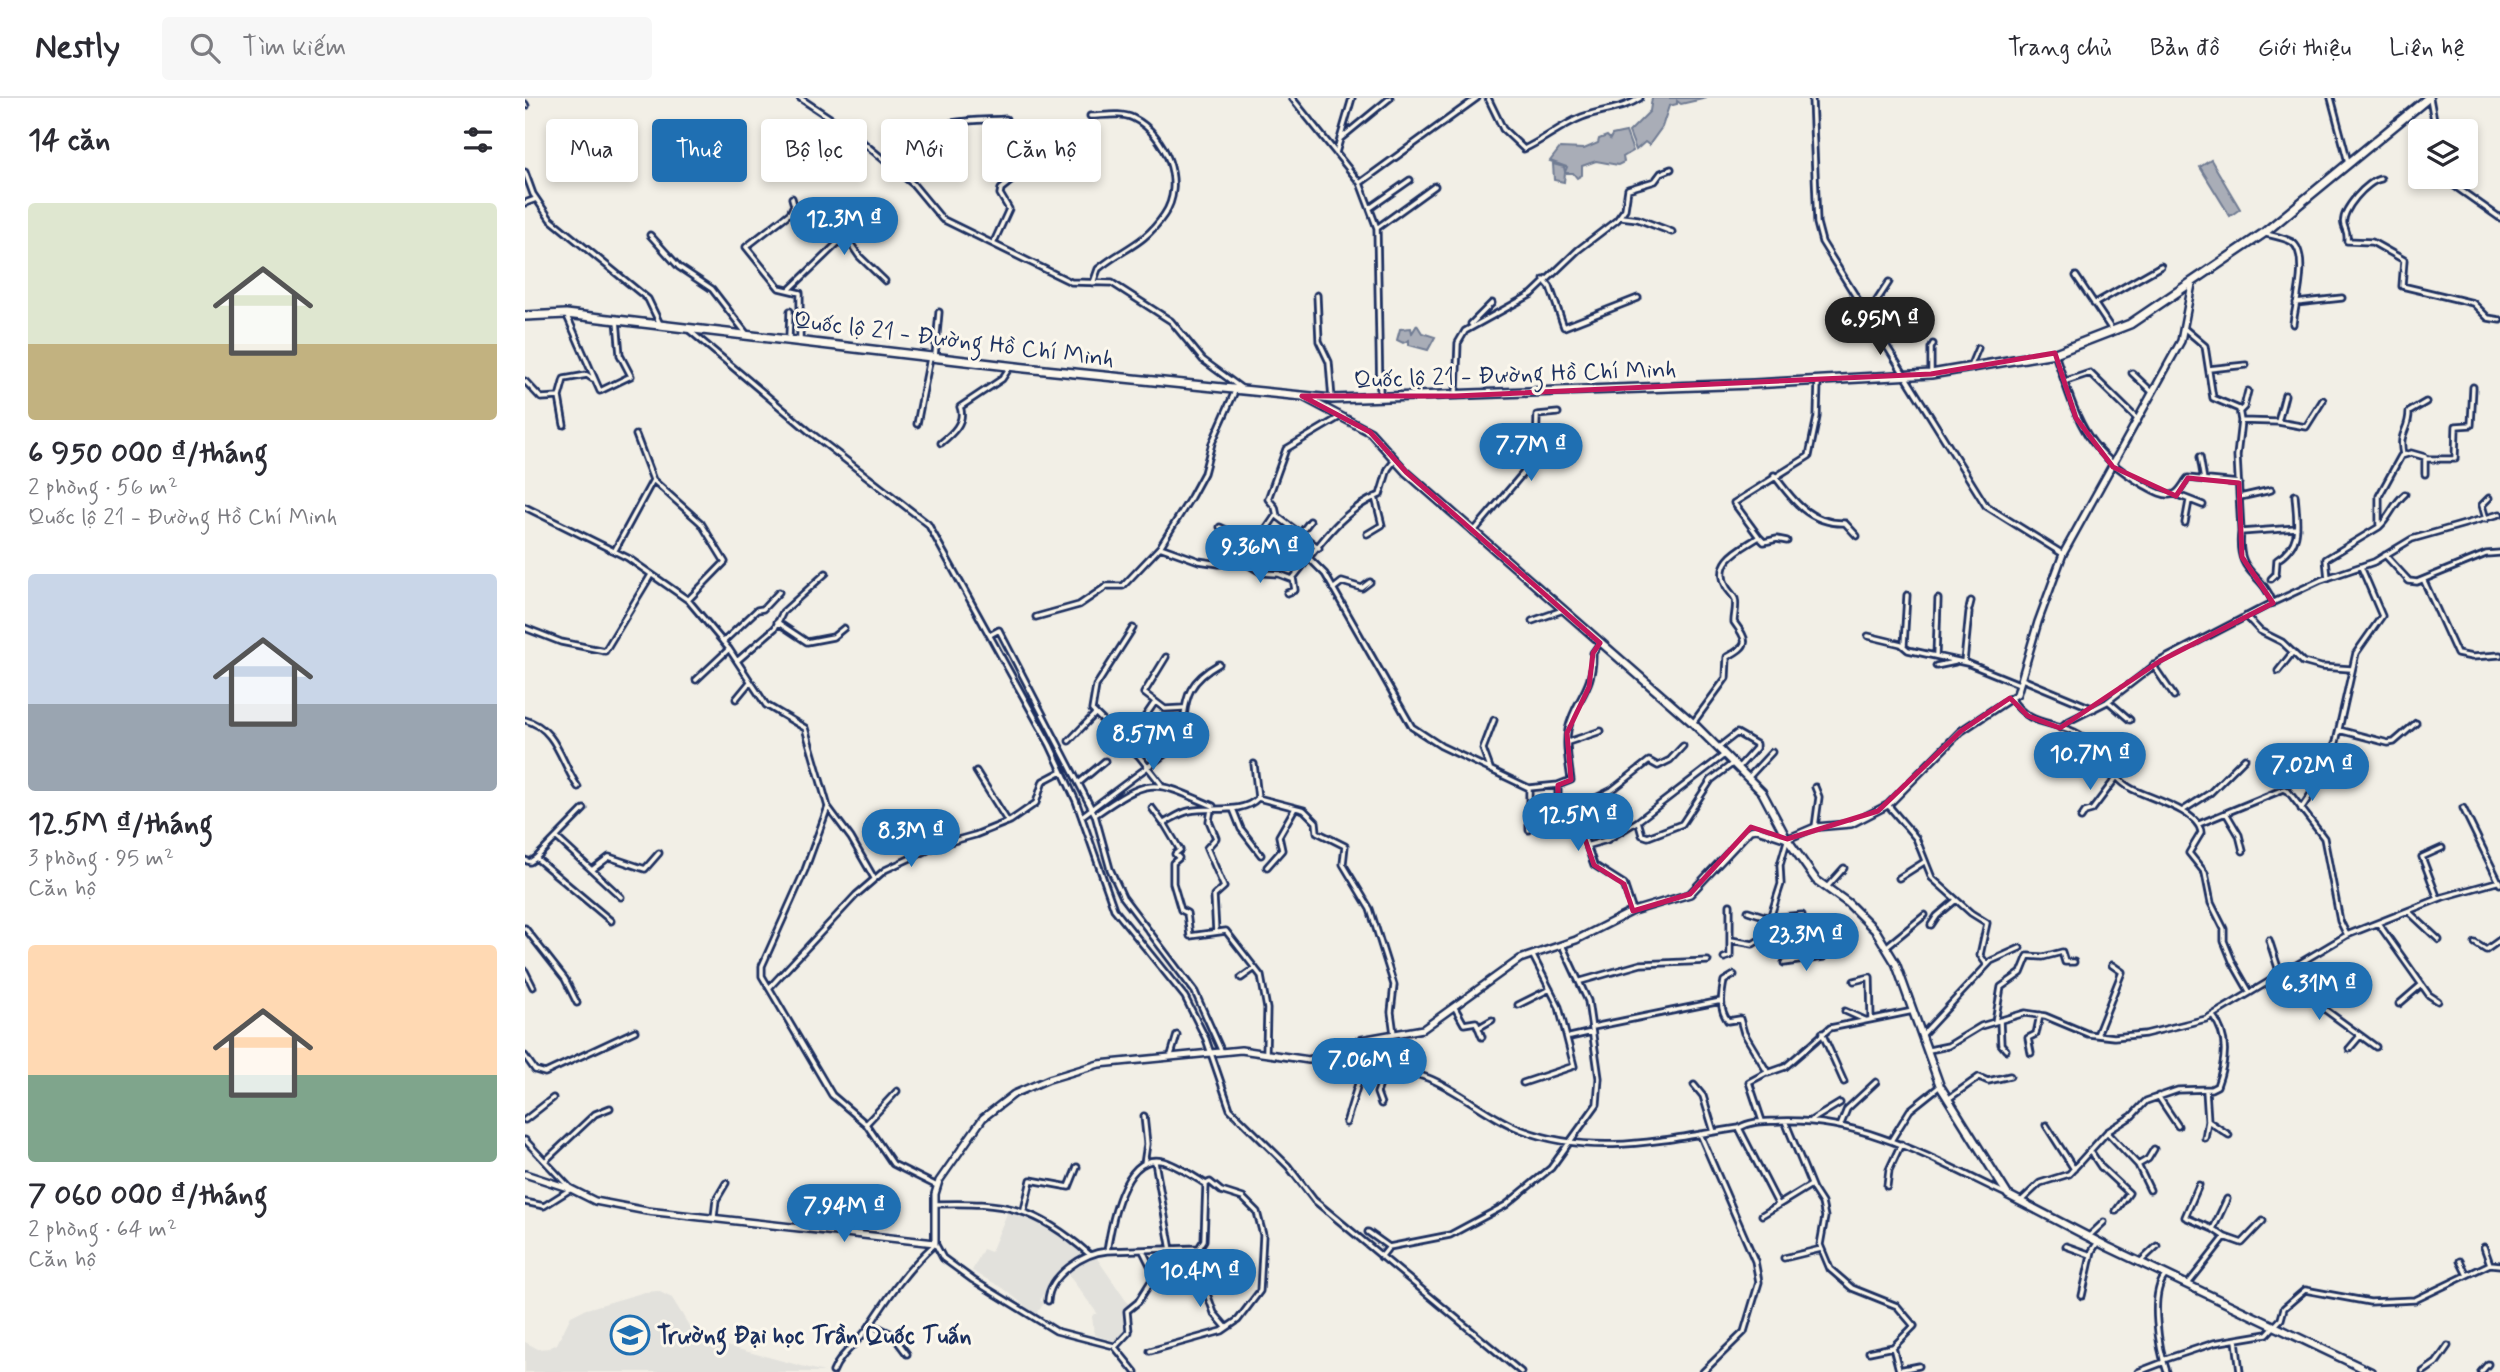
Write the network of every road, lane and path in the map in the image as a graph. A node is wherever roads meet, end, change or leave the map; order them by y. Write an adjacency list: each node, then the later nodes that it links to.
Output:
1 (800, 98): 15 (street)
2 (1292, 98): 14 (street)
3 (1352, 98): 13 (street)
4 (1390, 98): 13 (street)
5 (1477, 98): 23 (street)
6 (1488, 98): 7 (street)
7 (1640, 98)
8 (1812, 98): 56 (street)
9 (2332, 98): 16 (street)
10 (2429, 98): 12 (street); 16 (highway, Quốc lộ 21 - Đường Hồ Chí Minh)
11 (1090, 116): 44 (street)
12 (2433, 119)
13 (1340, 139): 14 (street)
14 (1336, 153): 23 (street)
15 (881, 157)
16 (2348, 162): 35 (highway, Quốc lộ 21 - Đường Hồ Chí Minh)
17 (1671, 169): 31 (street)
18 (525, 173): 27 (street)
19 (2381, 179): 60 (street)
20 (1410, 180): 29 (street)
21 (908, 182): 38 (street)
22 (1010, 182): 38 (street)
23 (1360, 183): 29 (street)
24 (1434, 186): 33 (street)
25 (2459, 189): 32 (street)
26 (792, 198): 46 (street)
27 (537, 199): 28 (street); 61 (street)
28 (525, 203)
29 (1370, 208): 33 (street)
30 (829, 212): 37 (street)
31 (1620, 217): 34 (street); 41 (street)
32 (2500, 218)
33 (1377, 228): 94 (street)
34 (1672, 232)
35 (2264, 233): 45 (highway, Quốc lộ 21 - Đường Hồ Chí Minh); 51 (street)
36 (650, 235): 67 (street)
37 (844, 237): 42 (street); 46 (street)
38 (993, 244): 44 (street)
39 (2161, 266): 52 (street)
40 (2076, 276): 52 (street)
41 (1544, 280): 48 (street); 63 (street)
42 (885, 281)
43 (1889, 282): 56 (street)
44 (1093, 283): 87 (street)
45 (2192, 284): 65 (street); 66 (highway, Quốc lộ 21 - Đường Hồ Chí Minh)
46 (789, 289): 70 (street)
47 (1317, 295): 95 (street)
48 (1638, 298)
49 (2342, 298): 51 (street)
50 (1492, 303): 63 (street)
51 (2296, 303): 62 (street)
52 (2094, 304): 66 (street)
53 (790, 311): 68 (street)
54 (939, 312): 74 (street)
55 (566, 314): 58 (highway, Quốc lộ 21 - Đường Hồ Chí Minh); 59 (highway, Quốc lộ 21 - Đường Hồ Chí Minh); 82 (street)
56 (1868, 314): 69 (street)
57 (1903, 314): 69 (street)
58 (525, 316)
59 (617, 320): 61 (highway, Quốc lộ 21 - Đường Hồ Chí Minh); 82 (street)
60 (2500, 320)
61 (660, 324): 64 (highway, Quốc lộ 21 - Đường Hồ Chí Minh)
62 (2293, 324)
63 (1469, 326): 91 (street)
64 (685, 327): 67 (highway, Quốc lộ 21 - Đường Hồ Chí Minh); 176 (street)
65 (2185, 329): 78 (street); 89 (street)
66 (2113, 331): 73 (highway, Quốc lộ 21 - Đường Hồ Chí Minh)
67 (746, 333): 68 (highway, Quốc lộ 21 - Đường Hồ Chí Minh)
68 (789, 338): 70 (highway, Quốc lộ 21 - Đường Hồ Chí Minh)
69 (1883, 338): 81 (street)
70 (800, 339): 74 (highway, Quốc lộ 21 - Đường Hồ Chí Minh)
71 (1933, 344): 80 (street)
72 (1977, 348): 77 (street)
73 (2055, 353): 77 (highway, Quốc lộ 21 - Đường Hồ Chí Minh); 85 (street)
74 (933, 356): 76 (highway, Quốc lộ 21 - Đường Hồ Chí Minh); 104 (street)
75 (2246, 365): 78 (street)
76 (1010, 366): 87 (highway, Quốc lộ 21 - Đường Hồ Chí Minh); 107 (street)
77 (1969, 369): 80 (highway, Quốc lộ 21 - Đường Hồ Chí Minh)
78 (2209, 369): 98 (street)
79 (2132, 373): 89 (street)
80 (1931, 374): 81 (highway, Quốc lộ 21 - Đường Hồ Chí Minh)
81 (1905, 375): 83 (highway, Quốc lộ 21 - Đường Hồ Chí Minh); 148 (street)
82 (594, 380): 92 (street)
83 (1819, 380): 91 (highway, Quốc lộ 21 - Đường Hồ Chí Minh); 114 (street)
84 (525, 381): 92 (street)
85 (2065, 381): 101 (street); 112 (street)
86 (2473, 387): 110 (street)
87 (1240, 389): 93 (highway, Quốc lộ 21 - Đường Hồ Chí Minh); 144 (street)
88 (2248, 391): 98 (street)
89 (2152, 392): 101 (street)
90 (2285, 395): 103 (street)
91 (1456, 396): 94 (highway, Quốc lộ 21 - Đường Hồ Chí Minh)
92 (559, 397): 105 (street)
93 (1302, 397): 95 (highway, Quốc lộ 21 - Đường Hồ Chí Minh); 100 (main road)
94 (1380, 398): 95 (highway, Quốc lộ 21 - Đường Hồ Chí Minh)
95 (1332, 399)
96 (2323, 400): 103 (street)
97 (2426, 402): 108 (street)
98 (2240, 411): 102 (street)
99 (1558, 413): 136 (street)
100 (1340, 416): 111 (main road); 128 (street)
101 (2137, 420): 112 (street)
102 (2241, 421): 103 (street); 117 (street)
103 (2279, 422)
104 (917, 424)
105 (564, 425)
106 (636, 435): 115 (street)
107 (941, 443)
108 (2403, 455): 110 (street); 134 (street)
109 (2200, 457): 116 (street)
110 (2427, 459): 113 (street)
111 (1395, 460): 122 (street); 136 (main road)
112 (2113, 467): 119 (street); 148 (street)
113 (2425, 474)
114 (1774, 475): 140 (street); 141 (street)
115 (653, 480): 146 (street); 165 (street)
116 (2204, 480): 117 (street); 119 (street)
117 (2239, 483): 123 (street)
118 (2271, 490): 123 (street)
119 (2175, 494): 125 (street)
120 (2405, 494): 134 (street)
121 (2295, 495): 135 (street)
122 (1375, 497): 139 (street); 145 (street)
123 (2240, 497): 137 (street)
124 (2489, 498): 130 (street)
125 (2189, 501): 126 (street); 132 (street)
126 (2203, 505)
127 (525, 509): 146 (street)
128 (1276, 514): 138 (street); 143 (street)
129 (2500, 514): 130 (street)
130 (2486, 519): 149 (street)
131 (1310, 521): 138 (street)
132 (2185, 523)
133 (1220, 527): 143 (street)
134 (2379, 527): 155 (street)
135 (2297, 528): 137 (street); 157 (street)
136 (1475, 530): 168 (main road)
137 (2241, 532): 167 (street)
138 (1300, 534): 145 (street)
139 (1367, 534)
140 (1857, 536)
141 (1759, 537): 142 (street); 208 (street)
142 (1787, 541)
143 (1255, 543): 151 (street)
144 (1160, 547): 151 (street); 170 (street)
145 (1319, 548): 150 (street)
146 (615, 550): 154 (street)
147 (2500, 553): 158 (street)
148 (2063, 554): 196 (street)
149 (2385, 555): 152 (street); 158 (street)
150 (1309, 558): 156 (street); 160 (street)
151 (1244, 563): 156 (street)
152 (2361, 567): 155 (street); 192 (street)
153 (826, 573): 171 (street)
154 (651, 575): 165 (street); 173 (street)
155 (2328, 578): 167 (street)
156 (1293, 579): 162 (street)
157 (2271, 579)
158 (2424, 581): 183 (street)
159 (1370, 582): 160 (street)
160 (1333, 589): 227 (street)
161 (779, 592): 178 (street)
162 (1287, 593)
163 (1907, 595): 180 (street)
164 (1938, 599): 184 (street)
165 (688, 600): 178 (street)
166 (1971, 601): 188 (street)
167 (2273, 603): 169 (street)
168 (1563, 610): 172 (street); 179 (main road)
169 (2246, 616): 182 (street); 190 (street)
170 (1035, 617)
171 (776, 620): 174 (street); 186 (street)
172 (1532, 621)
173 (525, 628)
174 (844, 628)
175 (1133, 628): 204 (street)
176 (990, 635): 229 (street); 232 (street)
177 (1868, 636): 180 (street)
178 (723, 642): 181 (street)
179 (1600, 643): 208 (main road); 216 (street)
180 (1904, 645): 184 (street)
181 (729, 649): 186 (street); 194 (street)
182 (2293, 652): 192 (street); 193 (street)
183 (2500, 655)
184 (1936, 656): 187 (street)
185 (1165, 657): 201 (street)
186 (737, 660): 195 (street)
187 (1957, 662): 188 (street); 191 (street)
188 (1964, 663): 196 (street)
189 (1219, 664): 202 (street)
190 (2153, 665): 197 (street); 200 (street)
191 (1936, 666)
192 (2350, 668): 212 (street)
193 (2278, 671)
194 (696, 680)
195 (750, 682): 199 (street); 240 (street)
196 (2021, 682): 198 (street); 203 (street)
197 (2174, 696)
198 (2011, 698): 211 (street); 239 (street)
199 (736, 699)
200 (2108, 701): 203 (street); 207 (street)
201 (1155, 702): 202 (street); 210 (street)
202 (1183, 708): 225 (street)
203 (2094, 709): 211 (street)
204 (1095, 714): 214 (street); 215 (street)
205 (525, 720): 235 (street)
206 (1494, 720): 227 (street)
207 (2130, 720)
208 (1693, 723): 218 (main road)
209 (2416, 723): 212 (street)
210 (1138, 727)
211 (2060, 728): 231 (street)
212 (2339, 730): 247 (street)
213 (1601, 731): 216 (street)
214 (1125, 739): 219 (street); 225 (street)
215 (1069, 741)
216 (1568, 742): 234 (street)
217 (1683, 746): 249 (street)
218 (1717, 748): 221 (main road); 226 (street)
219 (1114, 751)
220 (1772, 752): 230 (street)
221 (1724, 755): 226 (main road); 254 (street)
222 (2245, 758): 248 (street)
223 (1105, 761): 232 (street)
224 (1254, 764): 238 (street)
225 (1147, 765): 233 (street); 250 (street)
226 (1735, 766): 230 (main road); 254 (street)
227 (1491, 770): 236 (street)
228 (976, 771): 255 (street)
229 (1062, 771): 252 (street); 255 (street)
230 (1748, 778): 261 (main road)
231 (2116, 778): 248 (street); 253 (street)
232 (1080, 782): 250 (street)
233 (1161, 784): 241 (street); 250 (street)
234 (1558, 785): 236 (street); 249 (street)
235 (578, 788)
236 (1529, 788): 259 (street)
237 (1815, 788): 258 (street)
238 (1258, 798): 243 (street); 246 (street)
239 (1888, 805): 258 (street); 269 (street)
240 (828, 807): 273 (street); 318 (street)
241 (1216, 807): 246 (street); 256 (street); 291 (street)
242 (1152, 808): 256 (street)
243 (1295, 808): 270 (street); 339 (street)
244 (2463, 808): 275 (street)
245 (584, 809): 260 (street)
246 (1233, 809): 266 (street)
247 (2301, 809): 251 (street); 292 (street)
248 (2182, 811): 257 (street)
249 (1569, 812): 262 (street)
250 (1094, 813): 252 (street); 350 (street)
251 (2226, 813): 257 (street); 264 (street)
252 (1082, 816): 350 (street)
253 (2081, 818)
254 (1638, 821): 262 (street)
255 (1008, 822): 273 (street)
256 (1164, 823): 291 (street)
257 (2199, 824): 320 (street)
258 (1815, 827): 261 (street)
259 (1529, 830)
260 (557, 838): 267 (street); 272 (street)
261 (1787, 839): 276 (main road); 281 (street); 286 (street)
262 (1589, 845): 281 (street)
263 (2442, 848): 278 (street)
264 (2243, 851)
265 (659, 853): 272 (street)
266 (1261, 855)
267 (537, 858): 268 (street); 287 (street)
268 (525, 860)
269 (1924, 862): 274 (street); 279 (street)
270 (1267, 867)
271 (1844, 868): 276 (street)
272 (592, 870): 277 (street)
273 (874, 878): 318 (street)
274 (1899, 878)
275 (2500, 882): 278 (street)
276 (1827, 887): 299 (main road)
277 (621, 897)
278 (2438, 899): 283 (street)
279 (1956, 900): 289 (street); 307 (street)
280 (1730, 905): 293 (street)
281 (1633, 911): 298 (street)
282 (1748, 911): 286 (street)
283 (2409, 911): 288 (street); 295 (street)
284 (1802, 915): 286 (street)
285 (1925, 915): 299 (street)
286 (1770, 918): 293 (street)
287 (611, 921)
288 (2378, 923): 292 (street); 316 (street)
289 (1931, 925)
290 (525, 928): 323 (street)
291 (1216, 933): 309 (street)
292 (2347, 935): 311 (street)
293 (1731, 940): 303 (street)
294 (2269, 940): 311 (street)
295 (2439, 940)
296 (2500, 940): 297 (street)
297 (2475, 943)
298 (1561, 944): 301 (street); 314 (street)
299 (1885, 948): 328 (main road)
300 (2019, 948): 307 (street)
301 (1532, 953): 319 (street); 326 (street)
302 (1824, 957): 306 (street)
303 (1724, 958)
304 (1708, 961): 314 (street)
305 (2074, 962): 334 (street)
306 (1784, 963)
307 (1987, 965): 340 (street)
308 (2112, 965): 342 (street)
309 (1255, 968): 313 (street); 351 (street)
310 (525, 971): 317 (street)
311 (2279, 974): 320 (street); 343 (street)
312 (1734, 975): 321 (street)
313 (1241, 978)
314 (1581, 981): 336 (street)
315 (1854, 981): 331 (street)
316 (2421, 985): 322 (street); 324 (street)
317 (533, 987)
318 (769, 988): 379 (street)
319 (1550, 989): 325 (street); 345 (street)
320 (2249, 992): 330 (street)
321 (1721, 1001): 336 (street); 358 (street)
322 (2438, 1001)
323 (577, 1003)
324 (2399, 1004)
325 (1518, 1005)
326 (1455, 1008): 335 (street); 339 (street)
327 (1845, 1011): 333 (street)
328 (1915, 1011): 331 (street); 340 (main road)
329 (2040, 1014): 334 (street); 342 (street); 352 (street)
330 (2213, 1016): 342 (street); 365 (street)
331 (1871, 1019): 333 (street)
332 (1492, 1020): 335 (street)
333 (1865, 1020): 338 (street)
334 (1997, 1021): 348 (street); 349 (street)
335 (1478, 1028): 344 (street)
336 (1592, 1029): 345 (street); 392 (street)
337 (635, 1031): 354 (street)
338 (1822, 1033): 358 (street); 360 (street)
339 (1394, 1034): 355 (street)
340 (1923, 1034): 348 (main road)
341 (1177, 1035): 353 (street)
342 (2097, 1035)
343 (2360, 1036): 346 (street); 347 (street)
344 (1482, 1037)
345 (1569, 1037): 362 (street)
346 (2376, 1047)
347 (2349, 1049)
348 (1929, 1050): 364 (main road)
349 (2005, 1050)
350 (1216, 1052): 351 (street); 353 (street); 439 (street)
351 (1266, 1053): 355 (street)
352 (2031, 1053)
353 (1171, 1055): 407 (street)
354 (525, 1056)
355 (1315, 1059): 356 (street)
356 (1364, 1064): 357 (street); 380 (street)
357 (1386, 1068): 371 (street); 392 (street)
358 (1766, 1073): 378 (street)
359 (2010, 1076): 369 (street)
360 (1844, 1082)
361 (1876, 1082): 381 (street)
362 (1523, 1083)
363 (1694, 1084): 385 (street)
364 (1940, 1086): 369 (main road); 390 (street)
365 (2206, 1090): 367 (street); 377 (street)
366 (897, 1091): 379 (street)
367 (2158, 1096): 383 (street); 386 (street)
368 (553, 1098): 374 (street)
369 (1948, 1099): 411 (main road)
370 (1839, 1103): 375 (street)
371 (1381, 1104)
372 (610, 1108): 396 (street)
373 (1144, 1116): 398 (street)
374 (525, 1120)
375 (1812, 1120): 376 (street); 381 (street)
376 (1786, 1121): 378 (street); 405 (street)
377 (2208, 1121): 388 (street); 389 (street)
378 (1763, 1122): 384 (street)
379 (866, 1124): 407 (street)
380 (1346, 1124)
381 (1841, 1124): 390 (street)
382 (2046, 1125): 401 (street)
383 (2178, 1126)
384 (1739, 1128): 385 (street); 416 (street)
385 (1714, 1132): 387 (street)
386 (2107, 1132): 395 (street); 399 (street)
387 (1700, 1134): 392 (street); 467 (street)
388 (2229, 1135)
389 (2205, 1138)
390 (1892, 1139): 393 (street)
391 (525, 1140): 396 (street)
392 (1572, 1143): 431 (street)
393 (1901, 1144): 408 (street); 411 (street)
394 (2154, 1149): 399 (street)
395 (2091, 1152): 401 (street); 418 (street)
396 (545, 1161): 409 (street)
397 (1155, 1161): 398 (street); 404 (street); 434 (street)
398 (1144, 1164): 435 (street)
399 (2138, 1165): 410 (street)
400 (1077, 1167): 417 (street)
401 (2074, 1168): 413 (street)
402 (525, 1174): 409 (street)
403 (726, 1183): 420 (street)
404 (1206, 1184): 434 (street); 453 (street)
405 (1811, 1185): 416 (street); 433 (street)
406 (2199, 1185): 423 (street)
407 (937, 1186): 415 (street)
408 (1887, 1186)
409 (571, 1189): 414 (street); 420 (street)
410 (2150, 1190)
411 (2008, 1195): 413 (main road)
412 (2227, 1199): 423 (street)
413 (2021, 1201): 425 (main road)
414 (525, 1202)
415 (936, 1204): 417 (street); 428 (street)
416 (1778, 1204): 419 (street)
417 (1024, 1210): 437 (street)
418 (2116, 1210)
419 (1762, 1215)
420 (714, 1217): 428 (street)
421 (2263, 1221): 426 (street)
422 (2104, 1222): 425 (street)
423 (2213, 1229): 426 (street)
424 (1369, 1232): 431 (street)
425 (2088, 1237): 427 (main road)
426 (2225, 1237): 448 (street)
427 (2098, 1242): 438 (street); 442 (main road)
428 (935, 1244): 451 (street); 457 (street)
429 (2066, 1246): 438 (street)
430 (2157, 1246): 442 (street)
431 (1389, 1247): 439 (street)
432 (2484, 1247): 443 (street)
433 (1821, 1249): 440 (street); 456 (street)
434 (1171, 1250): 436 (street)
435 (1107, 1251): 436 (street); 437 (street)
436 (1143, 1251): 457 (street)
437 (1089, 1254): 450 (street)
438 (2091, 1255): 449 (street)
439 (1381, 1257): 466 (street)
440 (1784, 1258)
441 (2460, 1261): 447 (street)
442 (2140, 1262): 446 (main road)
443 (2490, 1264): 444 (street); 447 (street)
444 (2500, 1267)
445 (1207, 1274): 453 (street)
446 (2167, 1275): 448 (main road); 461 (street)
447 (2467, 1275): 452 (street)
448 (2188, 1284): 452 (main road)
449 (2082, 1296)
450 (1048, 1301)
451 (871, 1324): 460 (street); 464 (street)
452 (2277, 1325): 454 (street); 471 (main road)
453 (1226, 1327): 458 (street)
454 (2236, 1340): 461 (street); 470 (street)
455 (2448, 1346): 472 (street)
456 (1892, 1347): 459 (street); 463 (street)
457 (1115, 1348): 465 (street)
458 (1150, 1351)
459 (1868, 1352)
460 (907, 1354)
461 (2163, 1361): 468 (street); 469 (street)
462 (2488, 1364): 473 (street)
463 (1919, 1366)
464 (834, 1372)
465 (1136, 1372)
466 (1521, 1372)
467 (1703, 1372)
468 (2138, 1372)
469 (2167, 1372)
470 (2240, 1372)
471 (2371, 1372)
472 (2423, 1372)
473 (2481, 1372)

